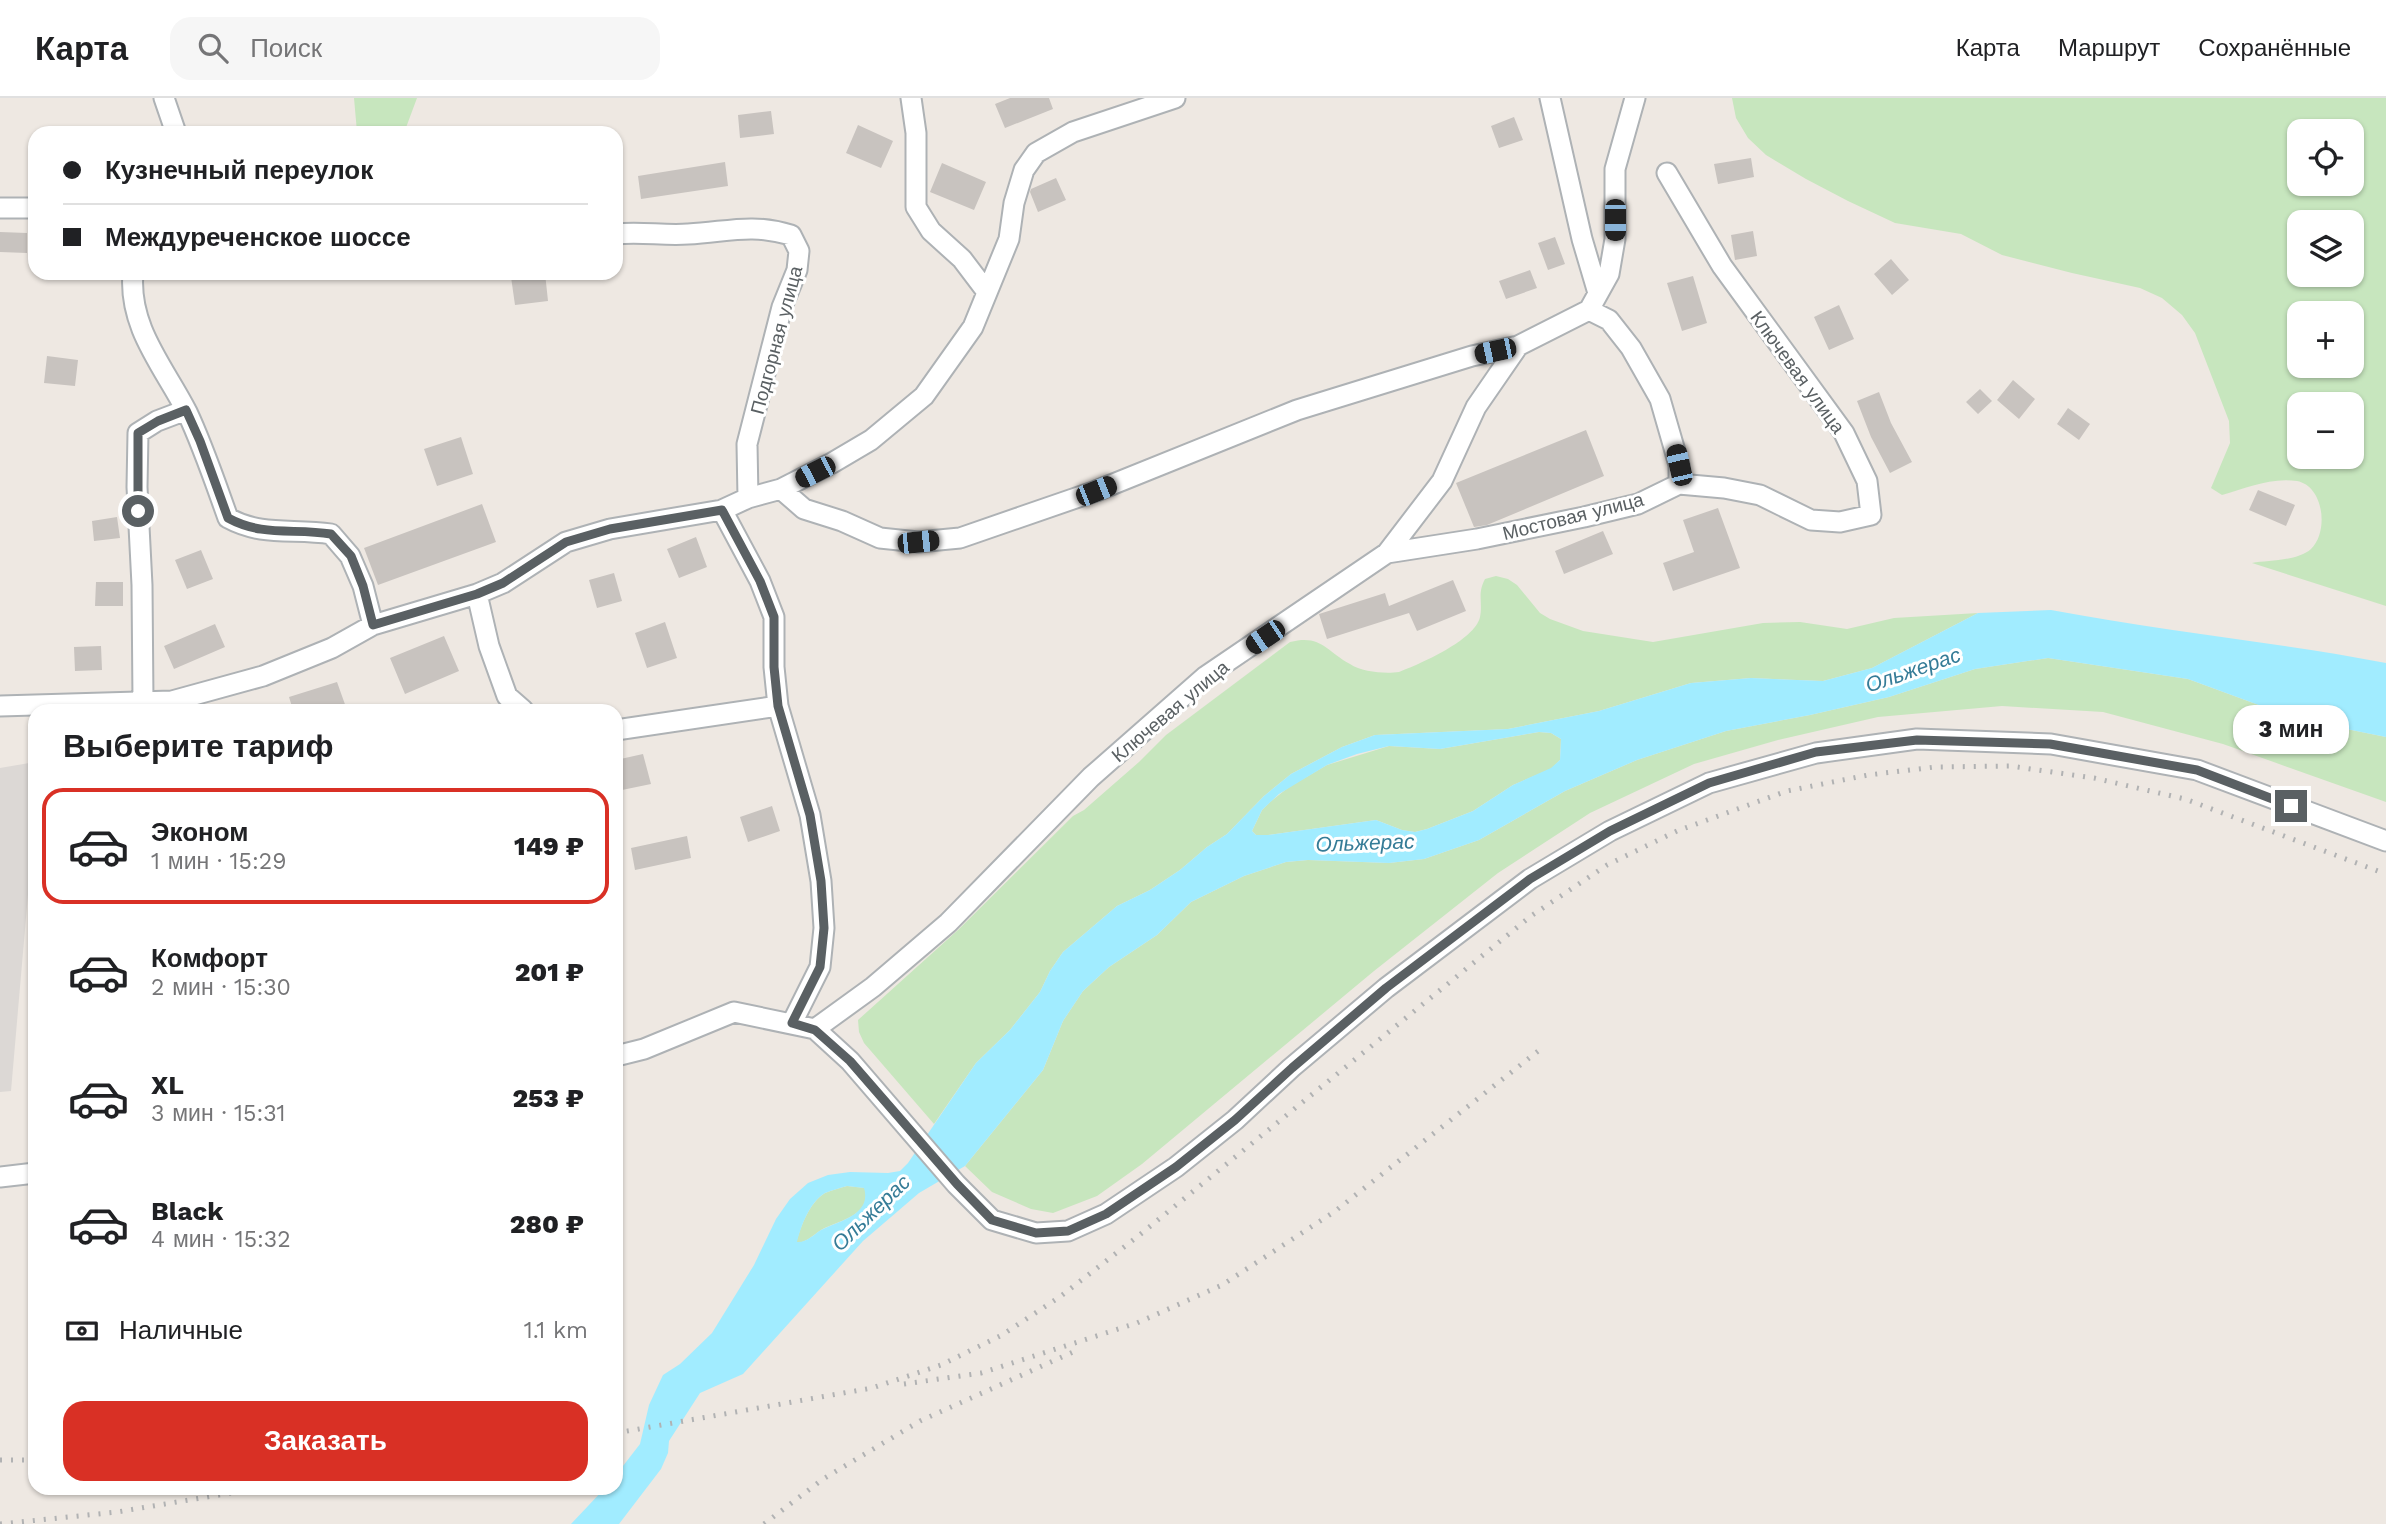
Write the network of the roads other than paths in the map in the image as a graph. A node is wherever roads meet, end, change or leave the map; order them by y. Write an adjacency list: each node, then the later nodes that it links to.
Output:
1 (164, 98): 6 (street)
2 (911, 98): 12 (street)
3 (1175, 98): 12 (street)
4 (1550, 98): 13 (street)
5 (1635, 98): 13 (street)
6 (174, 126)
7 (1667, 173): 16 (street, Ключевая улица)
8 (0, 208): 9 (street)
9 (28, 208)
10 (623, 233): 18 (street, Подгорная улица)
11 (133, 280): 15 (street)
12 (987, 292): 17 (street)
13 (1593, 301): 14 (street, Ключевая улица); 16 (street)
14 (1518, 346): 17 (street); 20 (street, Ключевая улица)
15 (186, 410): 22 (street); 23 (street)
16 (1679, 484): 20 (street, Мостовая улица)
17 (781, 489): 18 (street)
18 (748, 498): 19 (street)
19 (722, 510): 21 (street); 28 (street)
20 (1387, 553): 32 (street, Ключевая улица)
21 (477, 594): 22 (street); 25 (street)
22 (373, 625): 23 (street)
23 (143, 702): 24 (street)
24 (72, 704)
25 (517, 704)
26 (28, 705): 27 (street)
27 (0, 706)
28 (778, 706): 29 (street); 31 (street)
29 (623, 729)
30 (2386, 841): 32 (street)
31 (792, 1023): 32 (street); 33 (street)
32 (815, 1030)
33 (623, 1054)
34 (28, 1174): 35 (street)
35 (0, 1177)

